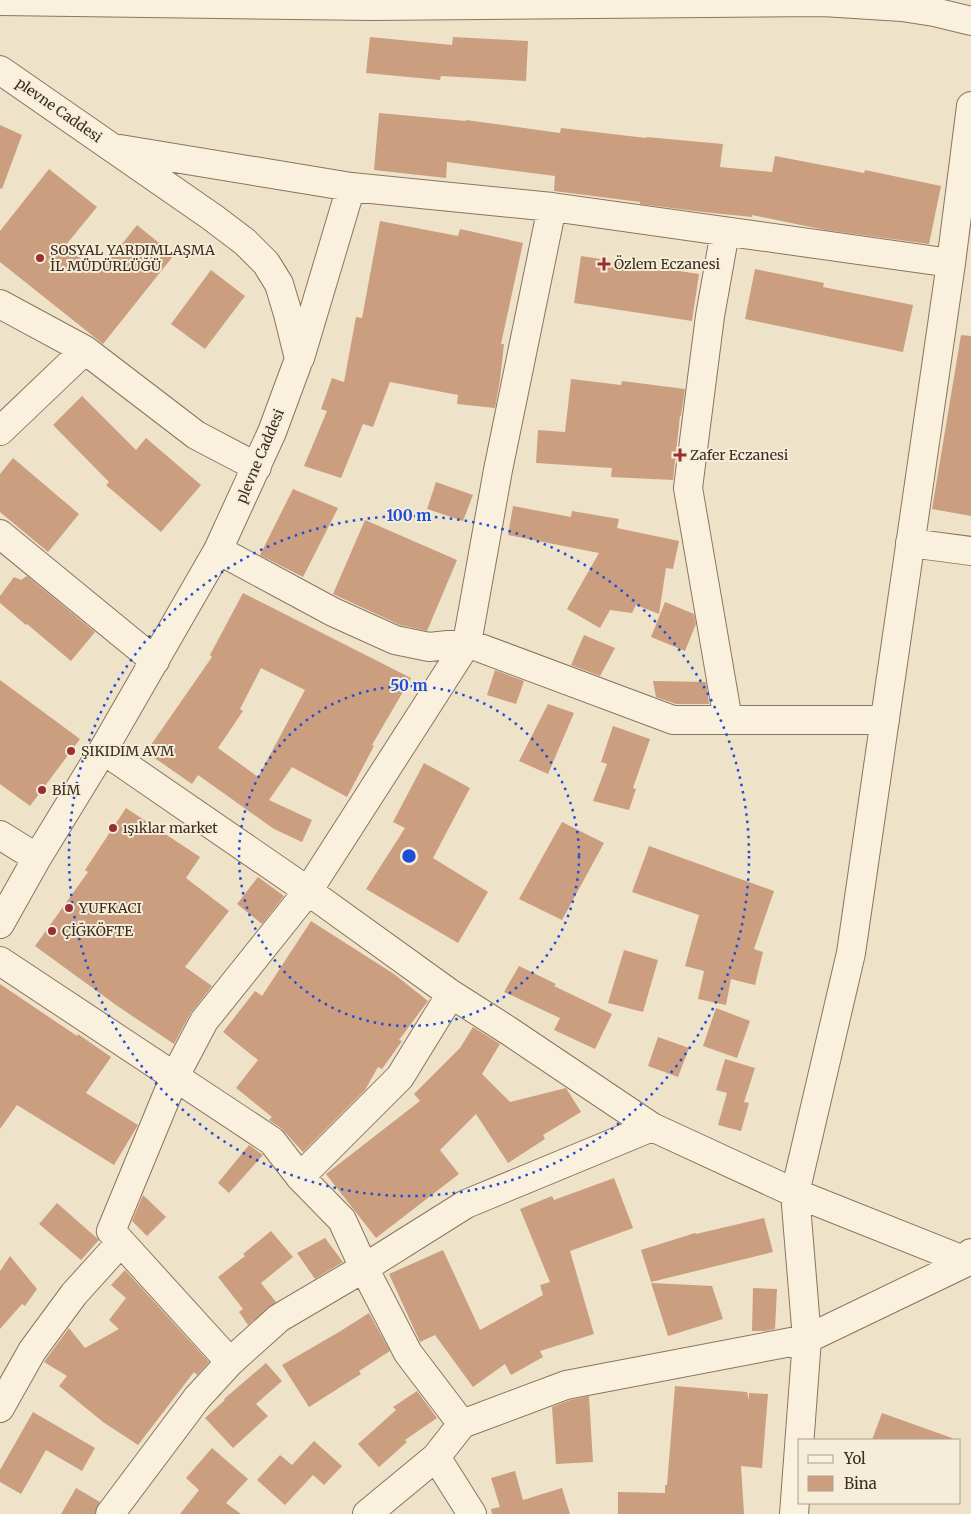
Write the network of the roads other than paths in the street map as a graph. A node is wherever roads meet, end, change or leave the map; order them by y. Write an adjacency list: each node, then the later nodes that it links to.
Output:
1 (0, 1): 2 (street)
2 (971, 21)
3 (0, 70): 5 (street, plevne Caddesi)
4 (971, 106): 9 (street)
5 (112, 147): 6 (street); 12 (street, plevne Caddesi)
6 (351, 187): 7 (street); 12 (street)
7 (552, 207): 8 (street); 19 (street)
8 (725, 232): 9 (street); 21 (street)
9 (951, 263): 16 (street)
10 (0, 304): 11 (street)
11 (85, 350): 13 (street); 14 (street)
12 (299, 359): 14 (street, plevne Caddesi)
13 (0, 431)
14 (257, 466): 17 (street, plevne Caddesi)
15 (0, 534): 20 (street)
16 (910, 543): 18 (street); 22 (street)
17 (218, 550): 19 (street); 20 (street, plevne Caddesi)
18 (971, 551)
19 (467, 643): 21 (street); 26 (street)
20 (154, 661): 23 (street, plevne Caddesi)
21 (728, 720): 22 (street)
22 (885, 720): 33 (street)
23 (103, 750): 25 (street, plevne Caddesi); 26 (street)
24 (0, 835): 25 (street)
25 (37, 858): 27 (street, plevne Caddesi)
26 (308, 891): 29 (street); 30 (street)
27 (0, 924)
28 (0, 961): 30 (street)
29 (451, 994): 31 (street); 32 (street)
30 (175, 1076): 32 (street); 34 (street)
31 (652, 1127): 33 (street); 36 (street)
32 (300, 1176): 36 (street)
33 (795, 1193): 35 (street); 37 (street)
34 (120, 1242): 38 (street); 39 (street)
35 (970, 1258): 37 (street)
36 (364, 1268): 38 (street); 40 (street)
37 (806, 1339): 40 (street); 41 (street)
38 (230, 1362): 44 (street)
39 (0, 1408)
40 (462, 1424): 43 (street)
41 (799, 1439)
42 (798, 1456): 47 (street)
43 (436, 1457): 45 (street); 46 (street)
44 (110, 1514)
45 (367, 1514)
46 (472, 1514)
47 (794, 1514)

